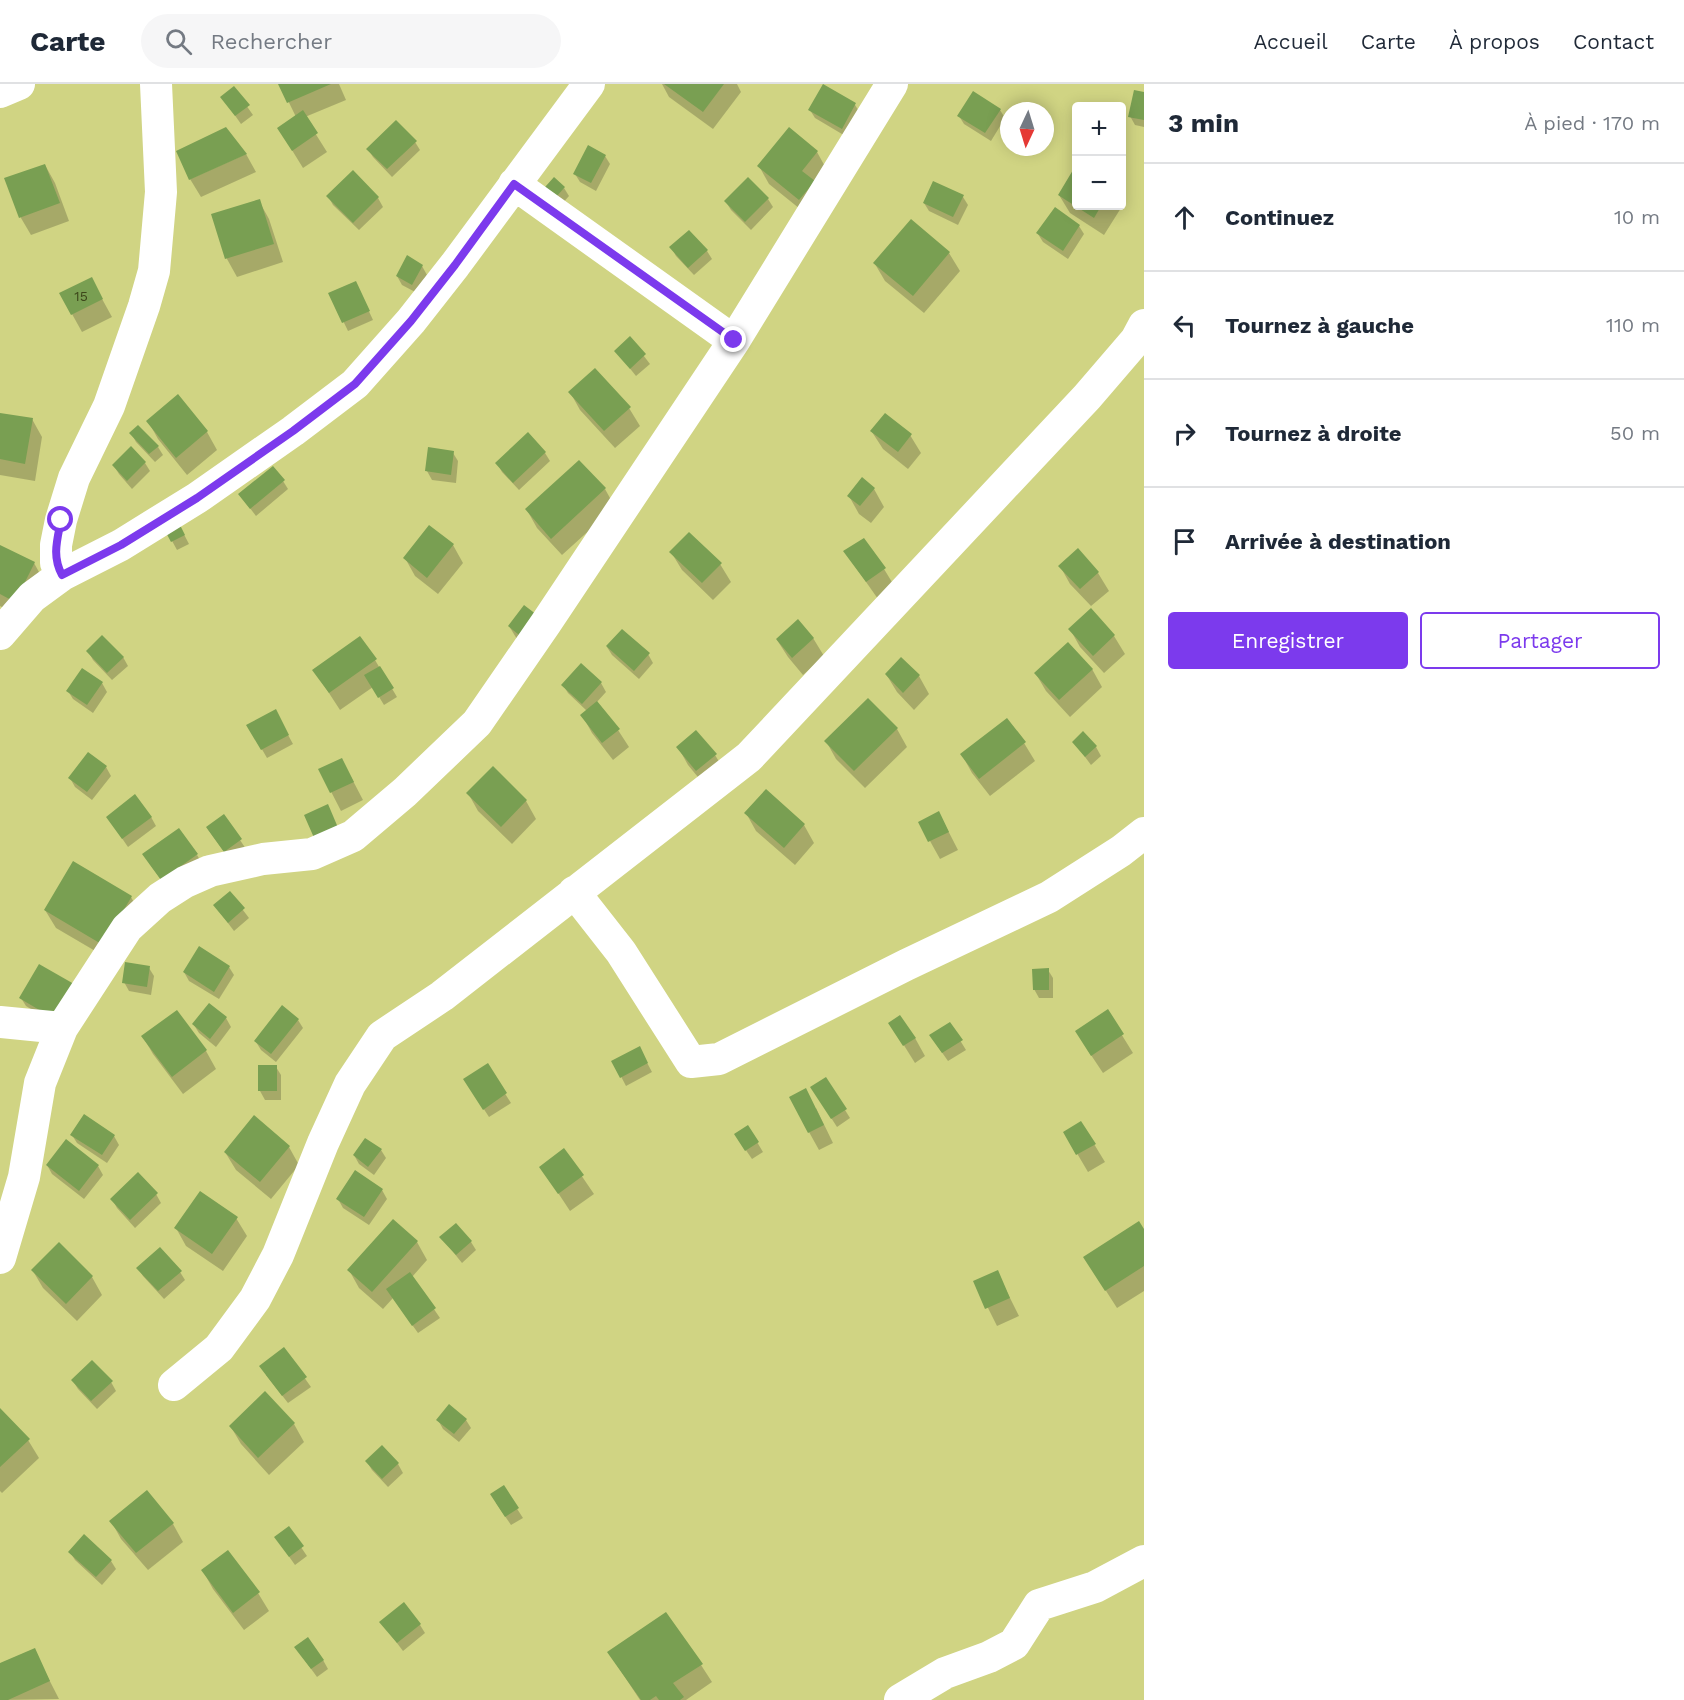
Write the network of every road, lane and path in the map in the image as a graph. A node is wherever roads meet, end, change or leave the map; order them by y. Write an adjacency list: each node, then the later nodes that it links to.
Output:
1 (19, 84): 5 (street)
2 (156, 84): 9 (street)
3 (589, 84): 6 (street)
4 (892, 84): 8 (street)
5 (0, 92)
6 (514, 184): 8 (street); 9 (street)
7 (1144, 325): 12 (street)
8 (734, 340): 14 (street)
9 (62, 575): 10 (street)
10 (0, 634)
11 (1144, 833): 12 (street)
12 (574, 892): 16 (street)
13 (0, 1022): 14 (street)
14 (62, 1028): 15 (street)
15 (0, 1258)
16 (174, 1385)
17 (1144, 1561): 18 (street)
18 (900, 1700)

